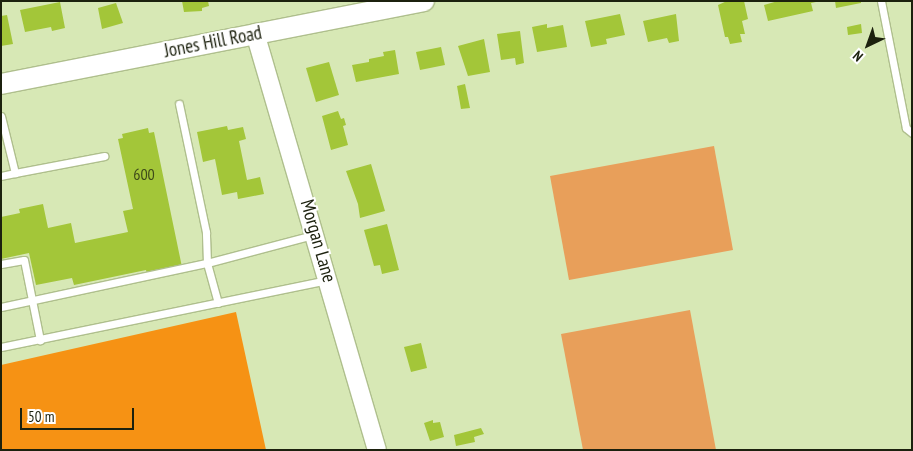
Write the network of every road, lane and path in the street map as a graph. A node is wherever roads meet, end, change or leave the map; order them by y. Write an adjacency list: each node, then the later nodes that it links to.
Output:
1 (424, 1): 3 (main road, Jones Hill Road)
2 (881, 1): 8 (lane)
3 (365, 7): 4 (main road, Jones Hill Road)
4 (256, 33): 5 (main road, Jones Hill Road); 12 (street, Morgan Lane)
5 (1, 84)
6 (179, 104): 13 (lane)
7 (1, 116): 10 (lane)
8 (912, 133)
9 (104, 156): 10 (lane)
10 (15, 173): 11 (lane)
11 (1, 176)
12 (316, 234): 13 (lane); 15 (street, Morgan Lane)
13 (207, 263): 16 (lane); 17 (lane)
14 (1, 264): 16 (lane)
15 (328, 279): 17 (lane); 21 (street, Morgan Lane)
16 (33, 300): 18 (lane); 19 (lane)
17 (218, 303): 19 (lane)
18 (1, 307)
19 (40, 340): 20 (lane)
20 (1, 347)
21 (377, 450)

